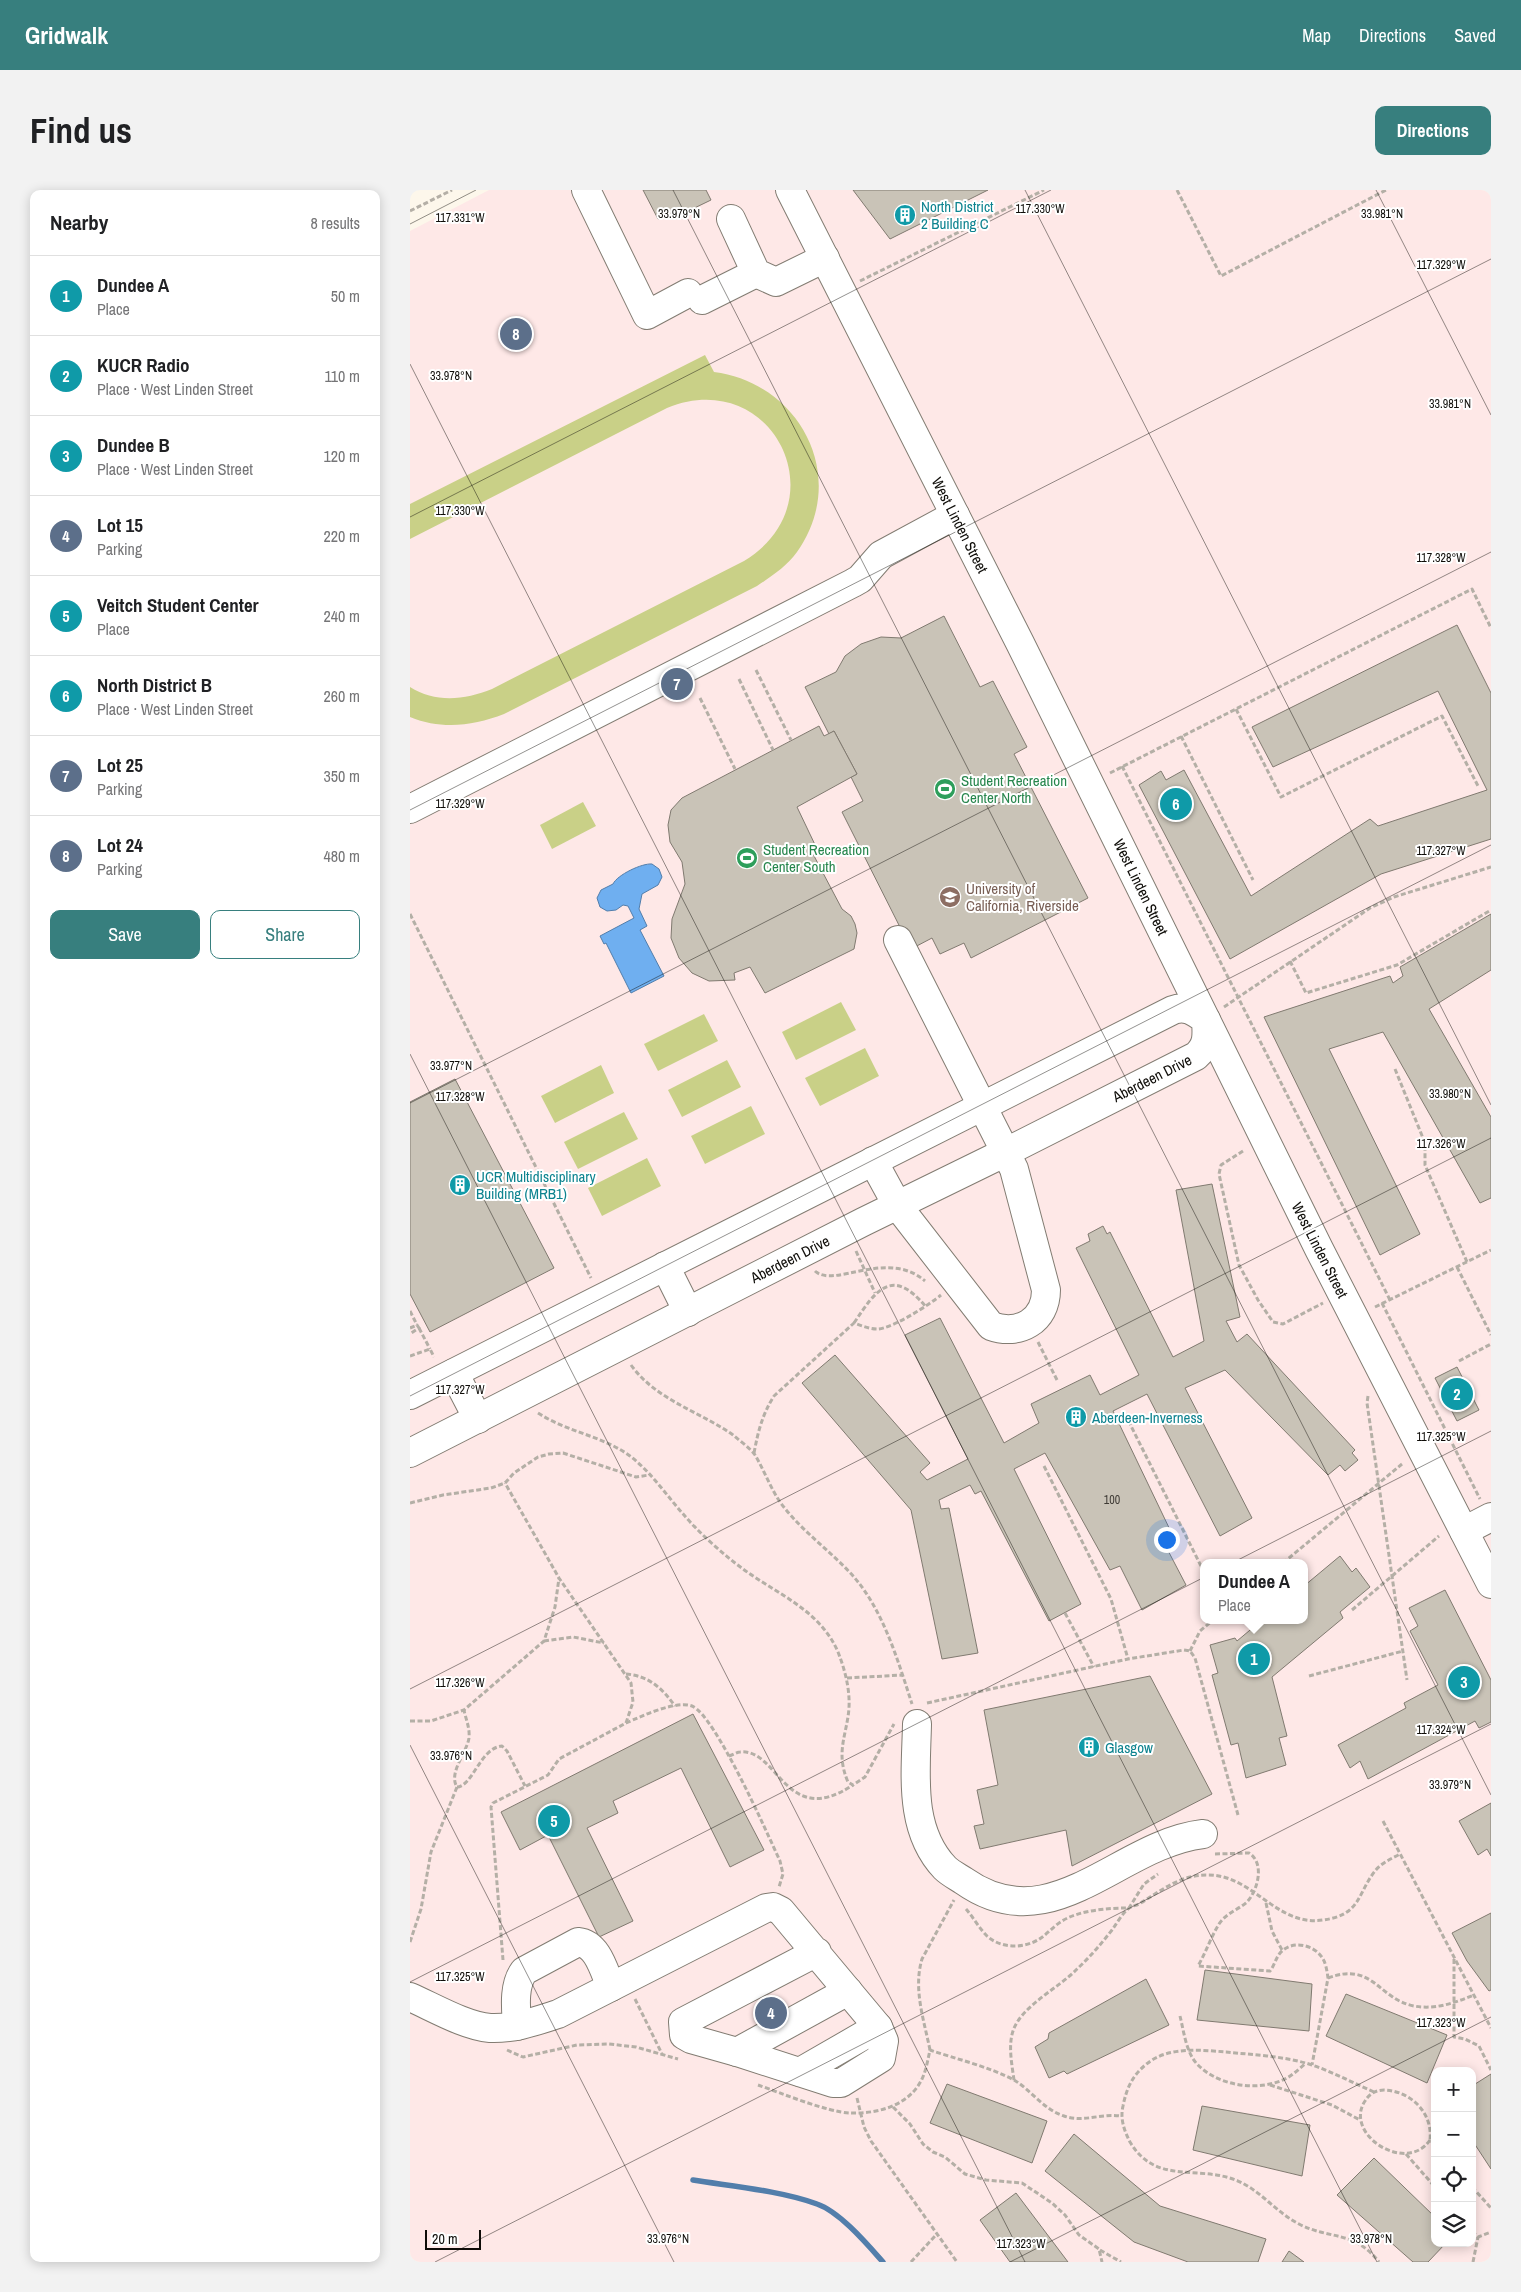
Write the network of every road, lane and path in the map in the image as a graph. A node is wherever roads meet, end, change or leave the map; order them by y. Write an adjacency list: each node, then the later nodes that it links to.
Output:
1 (452, 190): 7 (path)
2 (586, 190): 10 (street)
3 (790, 190): 9 (street, West Linden Street)
4 (1044, 190): 11 (path)
5 (1177, 190): 6 (path)
6 (1386, 190)
7 (410, 211)
8 (731, 219): 10 (street)
9 (825, 258): 10 (street); 11 (street, West Linden Street)
10 (756, 273)
11 (841, 290): 12 (street, West Linden Street)
12 (955, 515): 23 (street, West Linden Street); 25 (street)
13 (1491, 628): 17 (path)
14 (756, 670): 19 (path)
15 (739, 679): 20 (path)
16 (700, 698): 22 (path)
17 (1236, 709): 18 (path); 24 (path)
18 (1181, 736): 21 (path); 27 (path)
19 (791, 740)
20 (773, 750)
21 (1122, 766): 23 (path); 32 (path)
22 (735, 769)
23 (1089, 783): 33 (street, West Linden Street)
24 (1478, 786)
25 (410, 809)
26 (1491, 868): 31 (path)
27 (1253, 880)
28 (1491, 910): 31 (path)
29 (410, 914): 50 (path)
30 (898, 940): 35 (street)
31 (1290, 961): 32 (path)
32 (1238, 997): 33 (path); 51 (path)
33 (1206, 1020): 35 (street); 37 (street, Aberdeen Drive); 85 (street, West Linden Street)
34 (1395, 1069): 42 (path)
35 (982, 1106): 37 (street); 38 (street)
36 (1243, 1150): 52 (path)
37 (1006, 1152): 39 (street, Aberdeen Drive); 48 (street)
38 (873, 1161): 39 (street); 43 (street)
39 (897, 1205): 48 (street); 57 (street, Aberdeen Drive)
40 (854, 1246): 46 (path)
41 (1491, 1250): 42 (path)
42 (1467, 1262): 45 (path)
43 (665, 1266): 50 (street); 57 (street)
44 (811, 1267): 46 (path)
45 (1457, 1267): 51 (path); 62 (path)
46 (865, 1268): 47 (path); 49 (path)
47 (929, 1285)
48 (943, 1290): 54 (path)
49 (875, 1293): 54 (path); 58 (path)
50 (601, 1299): 69 (street)
51 (1390, 1300): 53 (path)
52 (1327, 1302)
53 (1382, 1303): 55 (path); 84 (path)
54 (926, 1307): 58 (path)
55 (1373, 1307)
56 (410, 1311): 59 (path)
57 (688, 1312): 65 (street, Aberdeen Drive)
58 (854, 1323): 77 (path)
59 (418, 1327): 60 (path); 61 (path); 66 (path)
60 (410, 1328)
61 (410, 1334)
62 (1491, 1335)
63 (1038, 1342): 70 (path)
64 (1491, 1344): 68 (path)
65 (622, 1345): 75 (street, Aberdeen Drive); 77 (path)
66 (430, 1349): 67 (path); 69 (path)
67 (410, 1356)
68 (1459, 1361)
69 (445, 1368): 71 (street); 75 (street)
70 (1058, 1382)
71 (410, 1395)
72 (1368, 1396): 82 (path)
73 (531, 1409): 80 (path)
74 (1125, 1414): 87 (path)
75 (478, 1419): 76 (street, Aberdeen Drive)
76 (410, 1453)
77 (754, 1454): 101 (path)
78 (1402, 1464): 82 (path)
79 (1044, 1466): 98 (path)
80 (650, 1475): 81 (path); 103 (path)
81 (505, 1483): 83 (path); 89 (path)
82 (1379, 1483): 86 (path); 88 (path)
83 (410, 1504)
84 (1489, 1518): 85 (street)
85 (1451, 1533): 88 (path); 90 (street, West Linden Street)
86 (1288, 1559)
87 (1200, 1564)
88 (1393, 1576): 91 (path); 97 (path)
89 (559, 1578): 94 (path); 95 (path)
90 (1490, 1579)
91 (1352, 1610)
92 (1065, 1613): 99 (path)
93 (1208, 1624): 96 (path)
94 (544, 1641): 95 (path); 106 (path)
95 (605, 1644): 100 (path)
96 (1190, 1651): 98 (path); 114 (path)
97 (1403, 1651): 102 (path); 104 (path)
98 (1128, 1660): 99 (path)
99 (1094, 1667): 107 (path)
100 (625, 1674): 105 (path); 109 (path)
101 (902, 1675): 103 (path); 107 (path)
102 (1309, 1676)
103 (847, 1678): 111 (path)
104 (1407, 1680)
105 (675, 1706): 109 (path); 110 (path)
106 (464, 1710): 108 (path); 113 (path)
107 (912, 1712): 111 (path); 116 (street)
108 (410, 1721)
109 (626, 1723): 112 (path)
110 (730, 1756): 111 (path); 122 (path)
111 (853, 1785)
112 (526, 1786): 113 (path); 127 (path)
113 (457, 1787): 123 (path)
114 (1238, 1815)
115 (1383, 1821): 117 (path)
116 (1202, 1834)
117 (1400, 1854): 121 (path); 126 (path)
118 (1257, 1861): 119 (path)
119 (1254, 1891): 121 (path); 124 (path); 146 (path)
120 (956, 1896): 138 (path)
121 (1266, 1902): 124 (path)
122 (773, 1907): 125 (street); 129 (street)
123 (410, 1942)
124 (1282, 1950): 128 (path)
125 (817, 1952): 130 (street); 140 (street)
126 (1454, 1959): 131 (path); 133 (path)
127 (503, 1968)
128 (1328, 1978): 133 (path); 142 (path)
129 (611, 1987): 135 (street); 135 (street)
130 (848, 1991): 136 (street); 140 (street)
131 (1474, 1995): 133 (path); 137 (path)
132 (410, 1997): 135 (street)
133 (1454, 2003): 143 (path)
134 (1180, 2016): 139 (path)
135 (517, 2026)
136 (878, 2027): 144 (street); 145 (street)
137 (1491, 2028)
138 (930, 2050)
139 (1189, 2051): 141 (path); 147 (path); 165 (path)
140 (737, 2052): 144 (street)
141 (1306, 2064): 142 (path); 147 (path)
142 (1312, 2065): 148 (path)
143 (1491, 2070)
144 (800, 2072): 145 (street)
145 (856, 2074): 157 (path)
146 (1014, 2080)
147 (1267, 2084): 150 (path)
148 (1374, 2092): 150 (path); 151 (path)
149 (893, 2107): 160 (path)
150 (1360, 2120): 152 (path)
151 (1430, 2140): 152 (path)
152 (1406, 2154): 153 (path)
153 (1431, 2182)
154 (1476, 2191): 155 (path)
155 (1491, 2208)
156 (1491, 2232): 159 (path)
157 (936, 2235): 161 (path); 162 (path)
158 (1476, 2236): 159 (path)
159 (1478, 2238): 166 (path)
160 (1099, 2249): 163 (path); 164 (path)
161 (912, 2262)
162 (957, 2262)
163 (1102, 2262)
164 (1121, 2262)
165 (1379, 2262)
166 (1473, 2262)

